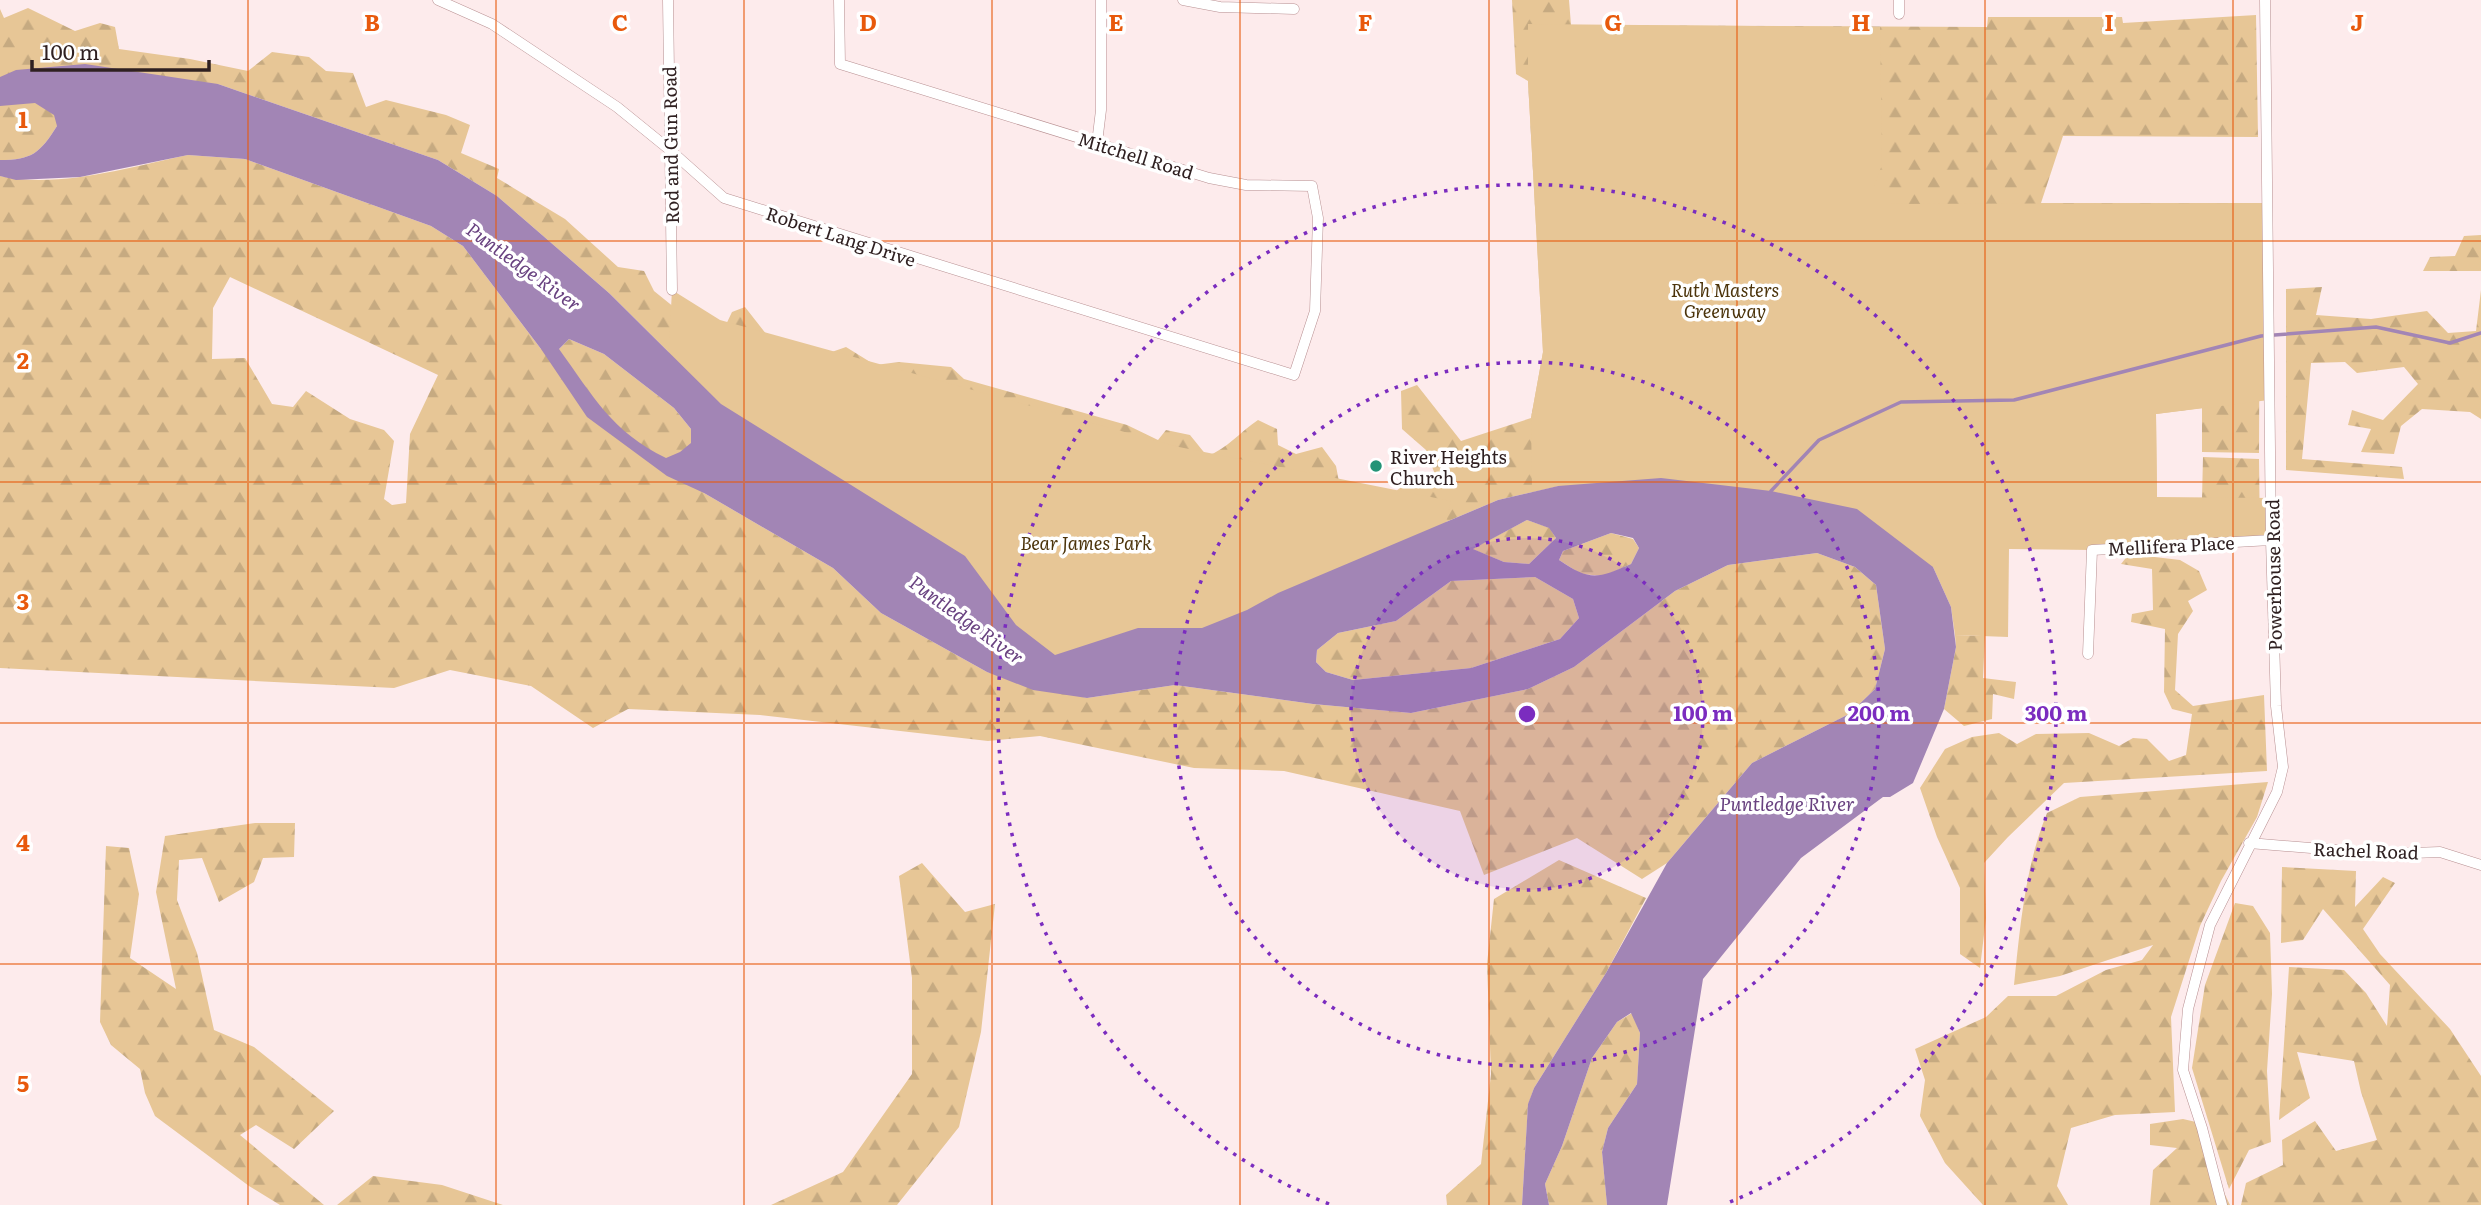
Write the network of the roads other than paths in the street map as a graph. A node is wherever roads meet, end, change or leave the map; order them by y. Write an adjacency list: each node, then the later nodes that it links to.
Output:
1 (438, 0): 11 (street, Robert Lang Drive)
2 (668, 0): 11 (street, Rod and Gun Road)
3 (839, 0): 10 (street, Mitchell Road)
4 (1101, 0): 10 (street)
5 (1183, 0): 8 (street)
6 (1899, 0): 9 (street)
7 (2265, 0): 14 (street, Powerhouse Road)
8 (1294, 9)
9 (1899, 14)
10 (1097, 142): 13 (street, Mitchell Road)
11 (670, 150): 12 (street, Rod and Gun Road); 13 (street, Robert Lang Drive)
12 (672, 290)
13 (1294, 375)
14 (2271, 540): 15 (street, Mellifera Place); 16 (street, Powerhouse Road)
15 (2088, 654)
16 (2249, 843): 17 (street, Rachel Road); 18 (street, Powerhouse Road)
17 (2481, 865)
18 (2222, 1205)

